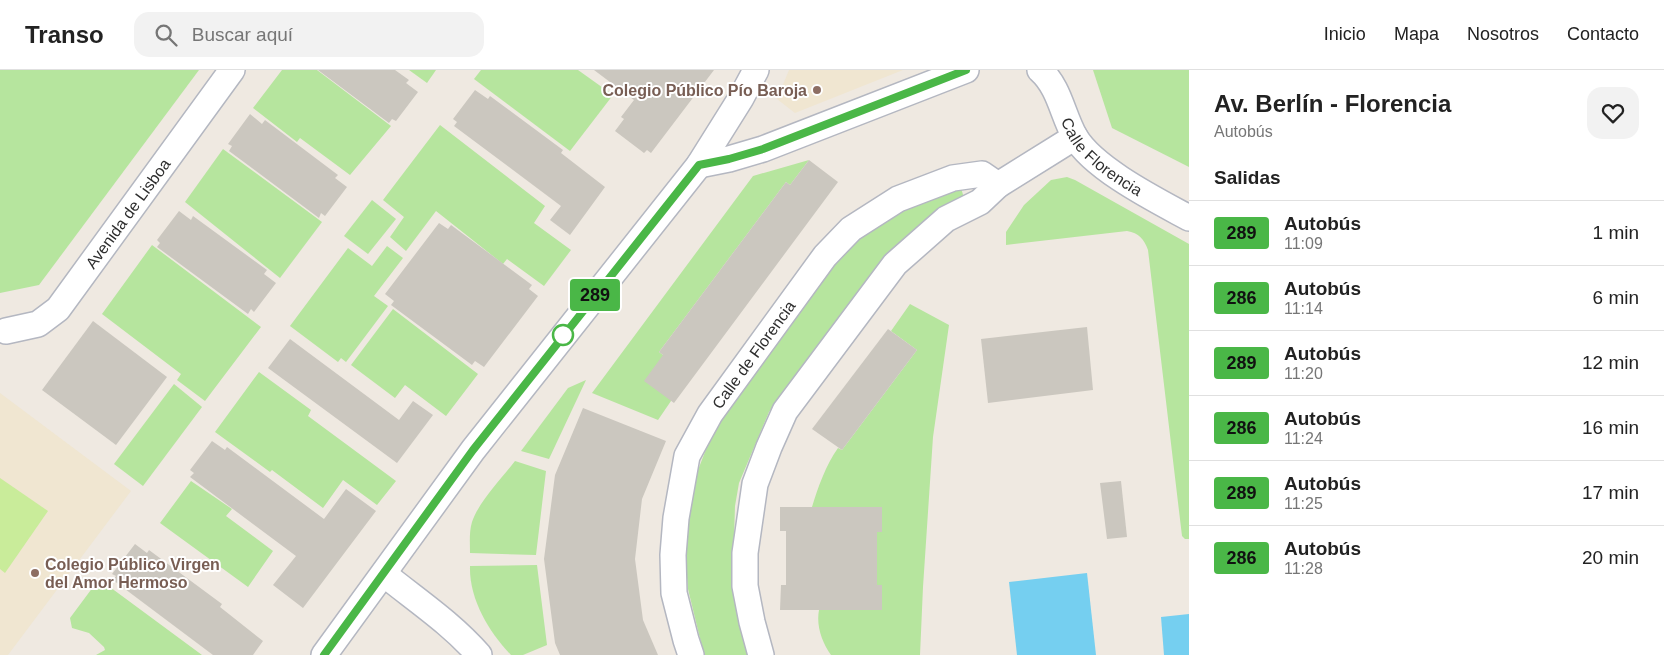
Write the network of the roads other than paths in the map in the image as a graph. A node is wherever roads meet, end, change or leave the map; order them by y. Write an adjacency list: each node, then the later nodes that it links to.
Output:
1 (232, 70): 9 (street, Avenida de Lisboa)
2 (756, 70): 6 (street)
3 (966, 70): 6 (street)
4 (1040, 70): 5 (street, Calle Florencia)
5 (1075, 137): 7 (street); 8 (street, Calle Florencia)
6 (699, 165): 10 (street)
7 (998, 185): 13 (street, Calle de Florencia); 14 (street)
8 (1189, 218)
9 (6, 331)
10 (384, 574): 11 (street); 12 (street)
11 (324, 655)
12 (479, 655)
13 (691, 655)
14 (761, 655)

